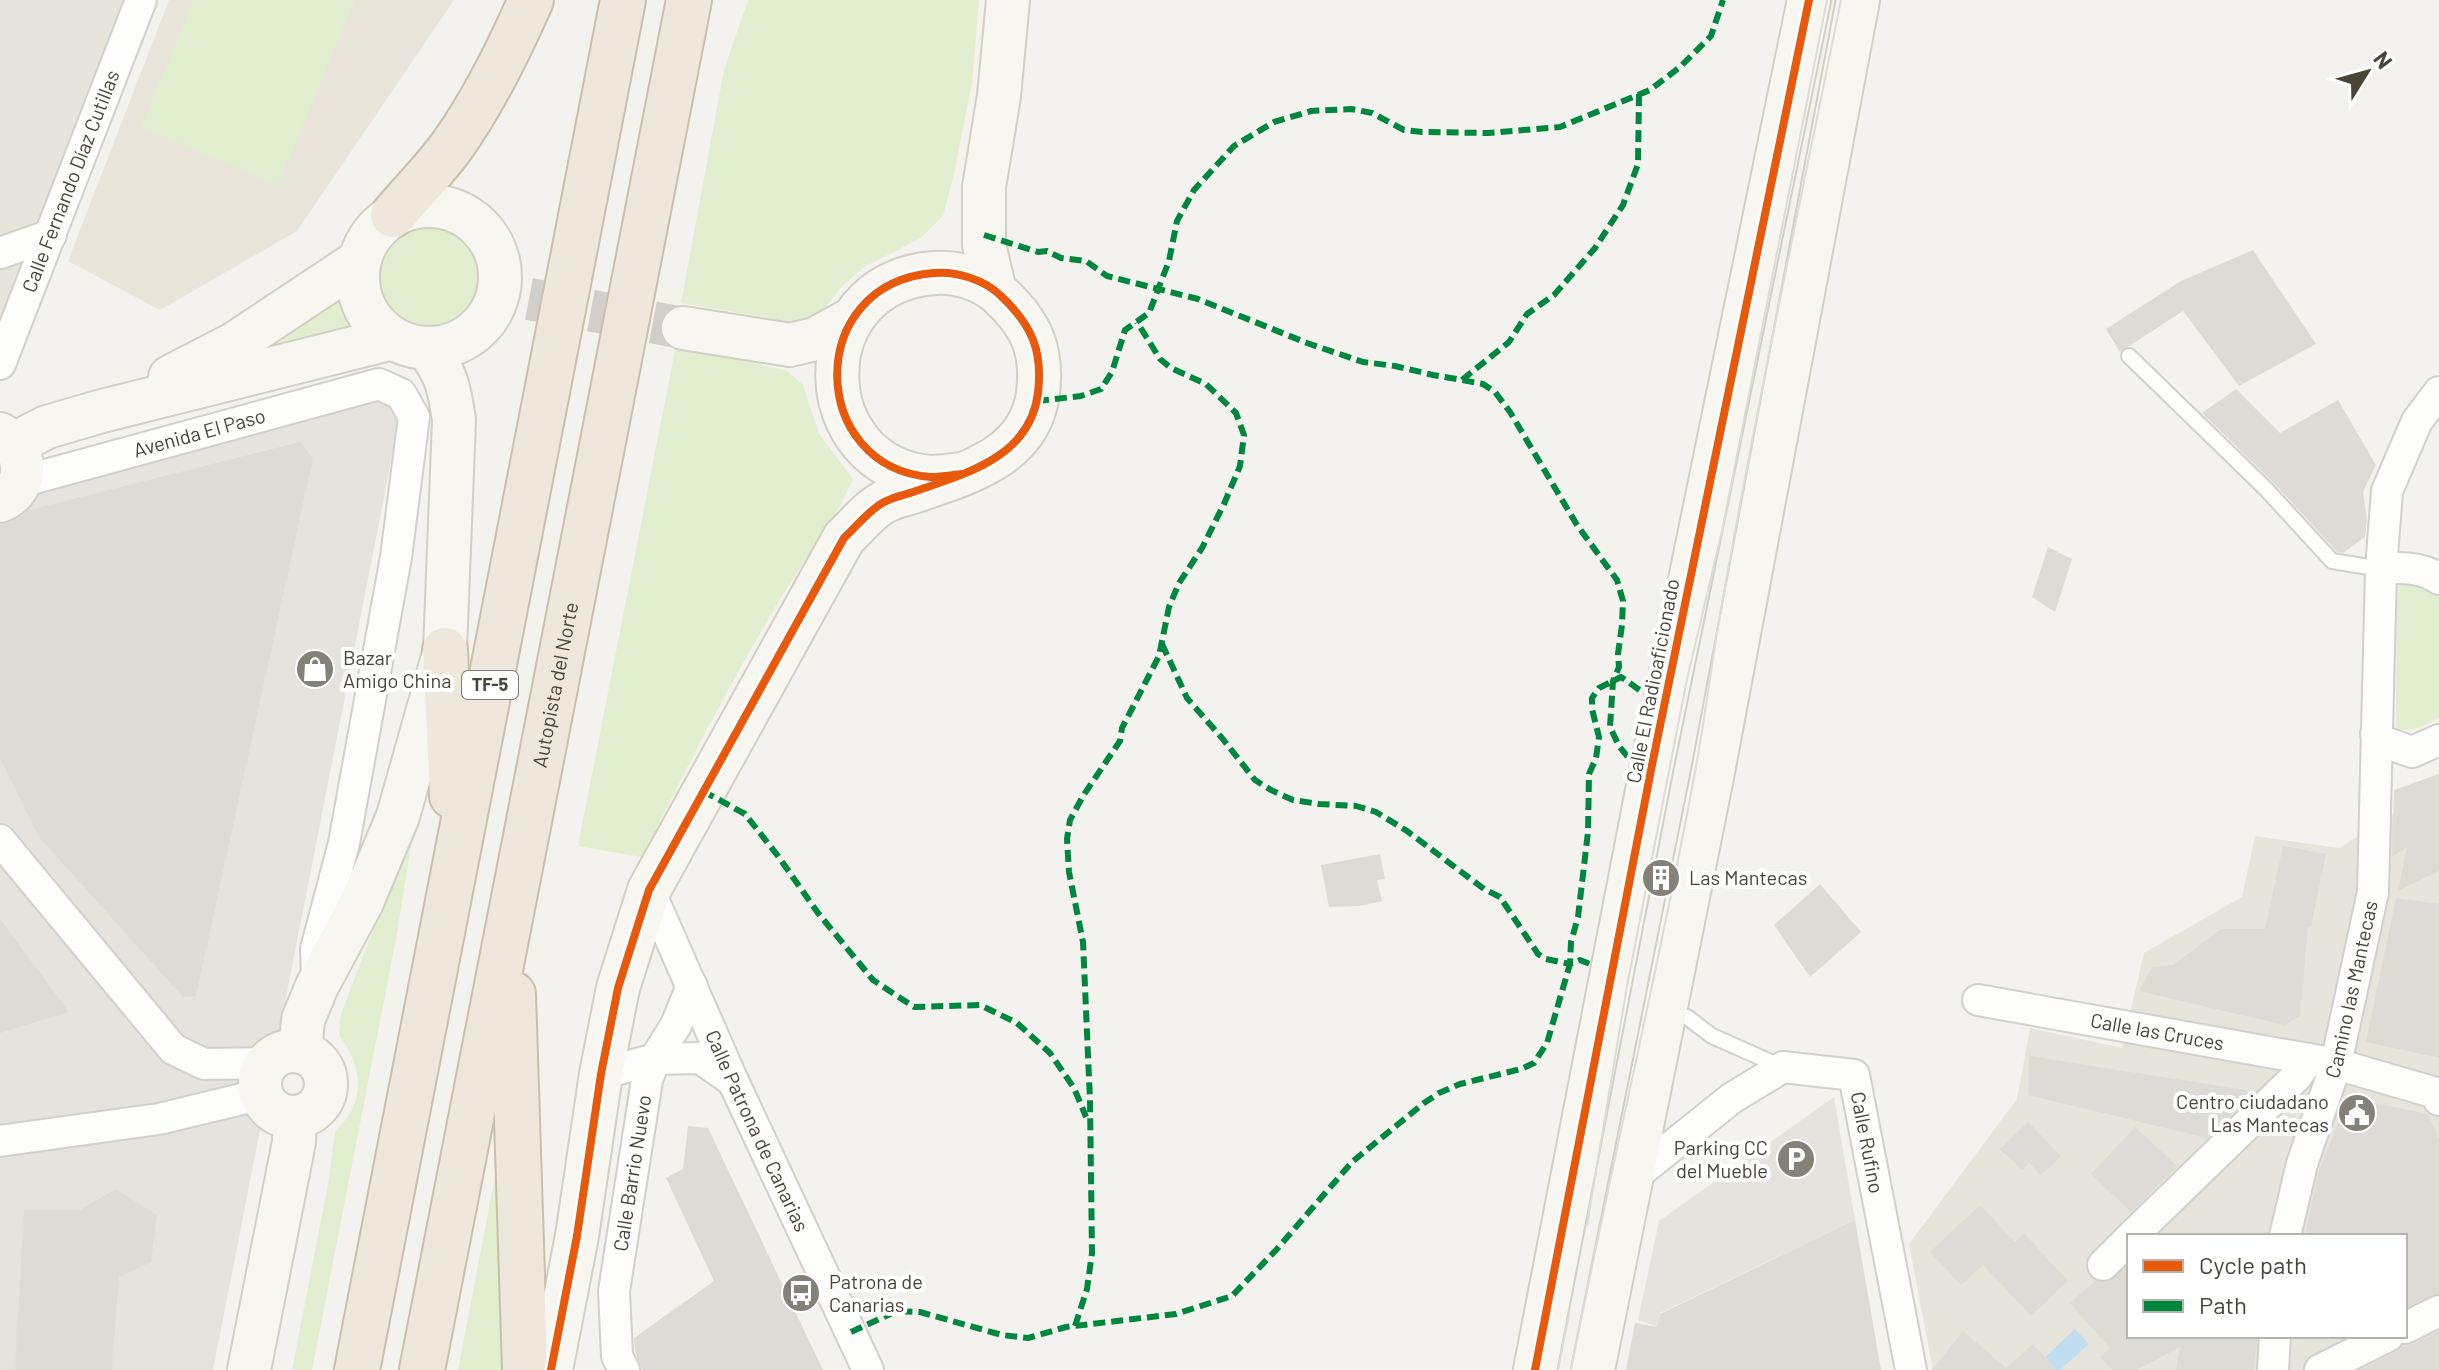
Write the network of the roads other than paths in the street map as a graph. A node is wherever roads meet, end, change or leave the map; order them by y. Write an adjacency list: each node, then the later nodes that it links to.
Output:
1 (141, 0): 12 (street, Calle Fernando Díaz Cutillas)
2 (531, 0): 11 (highway)
3 (623, 0): 35 (highway, TF-5)
4 (689, 0): 9 (highway, Autopista del Norte)
5 (720, 0): 9 (highway)
6 (1008, 0): 10 (street)
7 (1809, 0): 66 (street, Calle El Radioaficionado)
8 (1858, 0): 50 (street)
9 (666, 119): 37 (highway, Autopista del Norte)
10 (984, 187): 15 (street); 16 (street)
11 (393, 215): 14 (street); 19 (street)
12 (51, 235): 13 (street); 22 (street, Calle Fernando Díaz Cutillas)
13 (0, 253)
14 (359, 261): 19 (street); 25 (street, Avenida El Paso)
15 (921, 274): 16 (street); 17 (street)
16 (995, 291): 27 (street)
17 (852, 319): 20 (street); 23 (street)
18 (683, 328): 20 (street)
19 (410, 343): 25 (street, Avenida El Paso); 30 (street)
20 (790, 345): 23 (street)
21 (2129, 356): 29 (lane)
22 (0, 364)
23 (837, 386): 27 (street)
24 (2439, 392): 29 (street, Camino las Mantecas)
25 (102, 411): 26 (street, Avenida El Paso)
26 (9, 465): 38 (street, Avenida El Paso)
27 (962, 474): 36 (street)
28 (2436, 567): 29 (street)
29 (2381, 569): 31 (street, Camino las Mantecas)
30 (445, 650): 35 (highway); 38 (street)
31 (2376, 734): 32 (street); 33 (street, Camino las Mantecas)
32 (2426, 746): 33 (street)
33 (2375, 782): 43 (street, Camino las Mantecas)
34 (0, 840): 46 (street)
35 (455, 863): 60 (highway, TF-5)
36 (649, 890): 39 (street, Calle Patrona de Canarias); 45 (street)
37 (510, 920): 61 (highway, Autopista del Norte); 62 (highway)
38 (317, 986): 46 (street)
39 (692, 986): 42 (street, Calle Barrio Nuevo); 47 (street, Calle Patrona de Canarias)
40 (1978, 1000): 43 (street, Calle las Cruces)
41 (1687, 1017): 44 (lane)
42 (655, 1059): 45 (street); 47 (street); 64 (street, Calle Barrio Nuevo)
43 (2322, 1062): 48 (street, Calle las Cruces); 51 (street); 52 (street, Camino las Mantecas)
44 (1783, 1067): 50 (street); 68 (street, Calle Rufino)
45 (601, 1074): 63 (street)
46 (281, 1081): 49 (street); 59 (street)
47 (733, 1081): 65 (street, Calle Patrona de Canarias)
48 (2438, 1095)
49 (0, 1141)
50 (1632, 1178): 67 (street)
51 (2134, 1234)
52 (2285, 1234)
53 (2127, 1241): 54 (street)
54 (2103, 1265)
55 (2439, 1311): 56 (street)
56 (2407, 1327)
57 (2275, 1338): 69 (street)
58 (2384, 1338): 70 (street)
59 (249, 1370)
60 (357, 1370)
61 (422, 1370)
62 (525, 1370)
63 (551, 1370)
64 (624, 1370)
65 (868, 1370)
66 (1535, 1370)
67 (1593, 1370)
68 (1911, 1370)
69 (2273, 1370)
70 (2320, 1370)

